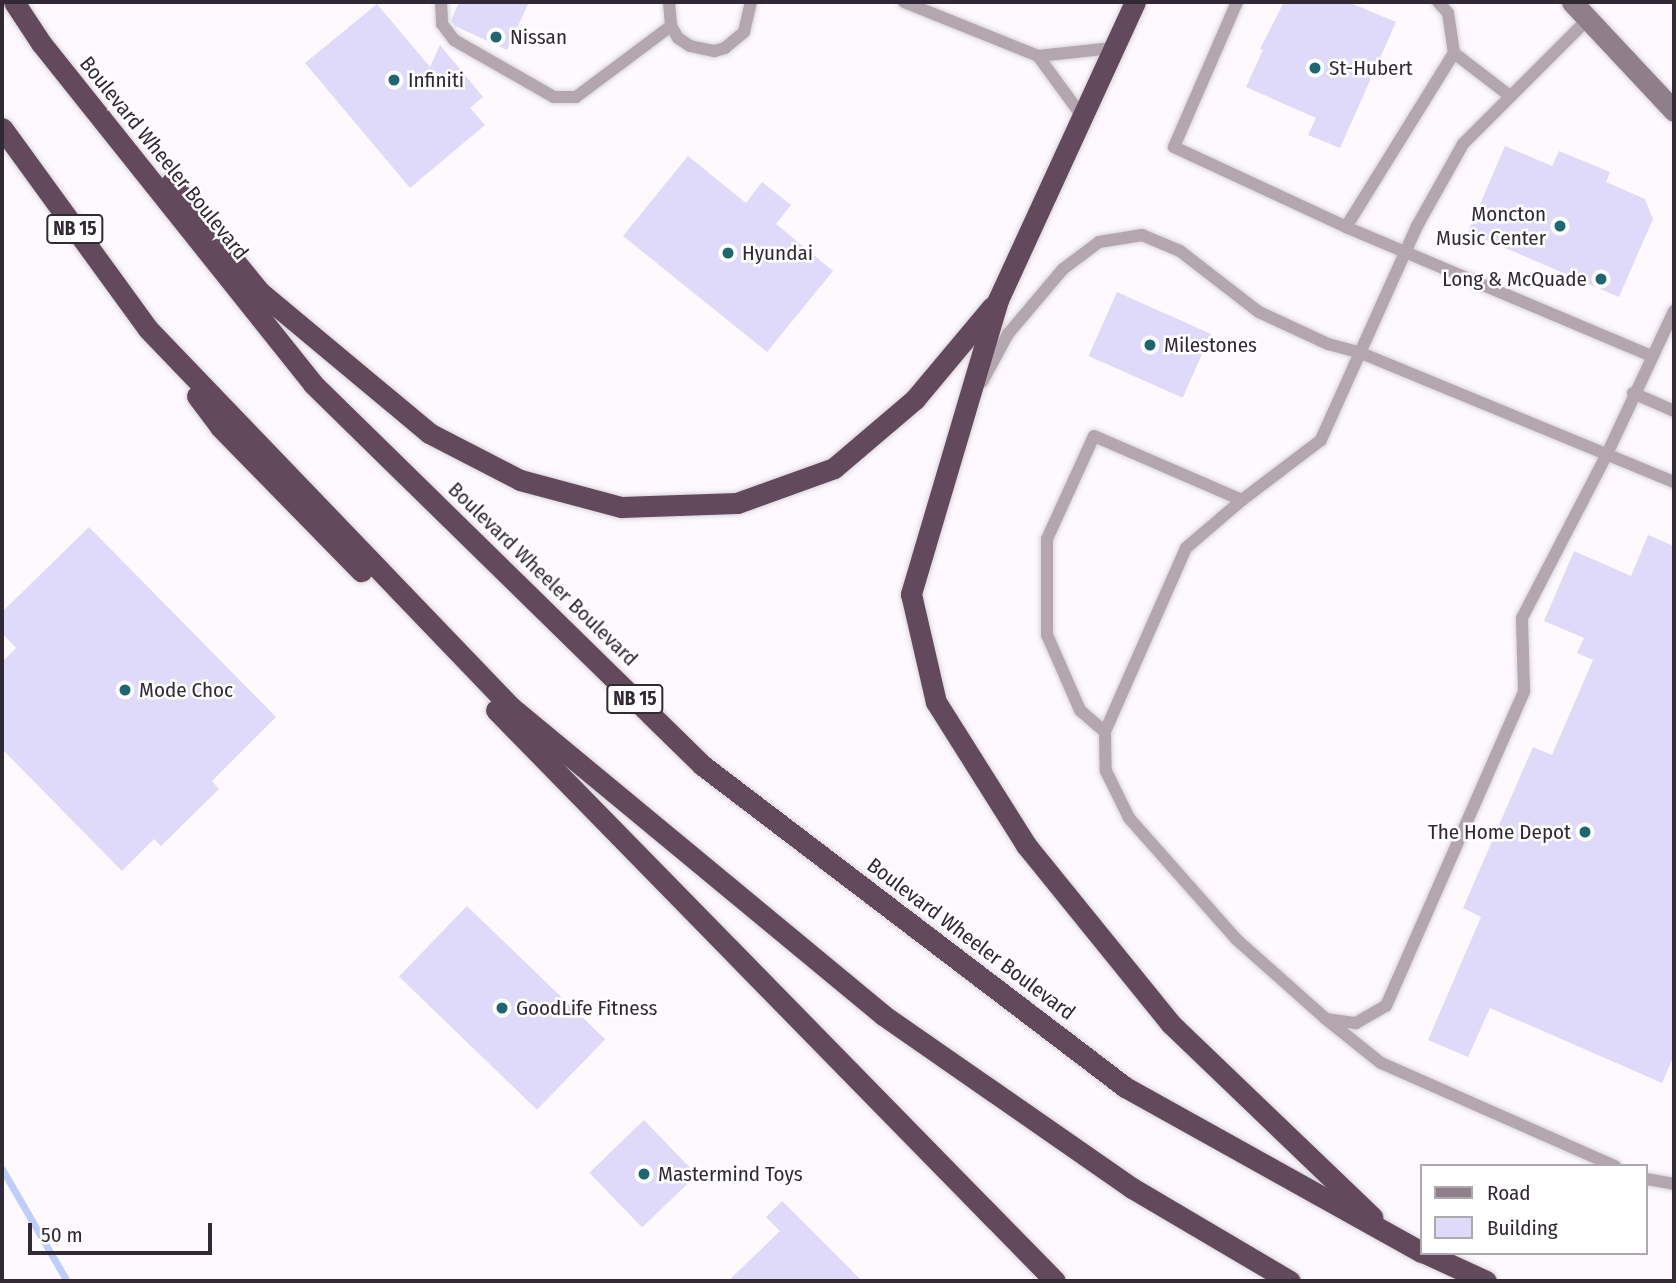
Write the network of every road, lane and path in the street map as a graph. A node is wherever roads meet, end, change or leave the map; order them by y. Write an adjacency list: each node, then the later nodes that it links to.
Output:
1 (13, 2): 39 (highway, Boulevard Wheeler Boulevard / NB 15)
2 (23, 2): 22 (highway)
3 (441, 2): 12 (lane)
4 (669, 2): 12 (lane)
5 (751, 2): 12 (lane)
6 (904, 2): 15 (lane)
7 (1135, 2): 13 (highway)
8 (1237, 2): 20 (lane)
9 (1438, 2): 14 (lane)
10 (1572, 2): 11 (street)
11 (1589, 18): 16 (lane); 17 (street)
12 (671, 26)
13 (1114, 48): 15 (lane); 18 (highway)
14 (1454, 52): 16 (lane); 20 (lane)
15 (1038, 56): 18 (lane)
16 (1510, 96): 21 (lane)
17 (1674, 111)
18 (1082, 116): 22 (highway)
19 (2, 128): 24 (highway, NB 15)
20 (1346, 227): 21 (lane)
21 (1406, 251): 26 (lane); 27 (lane)
22 (998, 300): 30 (highway)
23 (1674, 311): 25 (lane)
24 (149, 329): 42 (highway); 43 (highway, NB 15)
25 (1669, 336): 27 (lane)
26 (1361, 353): 30 (lane); 31 (lane); 33 (lane)
27 (1652, 355): 28 (lane)
28 (1633, 393): 29 (lane); 31 (lane)
29 (1674, 411)
30 (964, 414): 39 (highway)
31 (1607, 454): 32 (lane); 35 (lane)
32 (1674, 482)
33 (1242, 500): 34 (lane); 34 (lane)
34 (1105, 732): 35 (lane)
35 (1326, 1019): 36 (lane)
36 (1610, 1164)
37 (1648, 1179): 38 (lane)
38 (1674, 1184)
39 (1396, 1240): 40 (highway, Boulevard Wheeler Boulevard / NB 15)
40 (1420, 1250)
41 (1430, 1255): 44 (highway, Boulevard Wheeler Boulevard / NB 15)
42 (1055, 1281)
43 (1290, 1281)
44 (1486, 1281)

